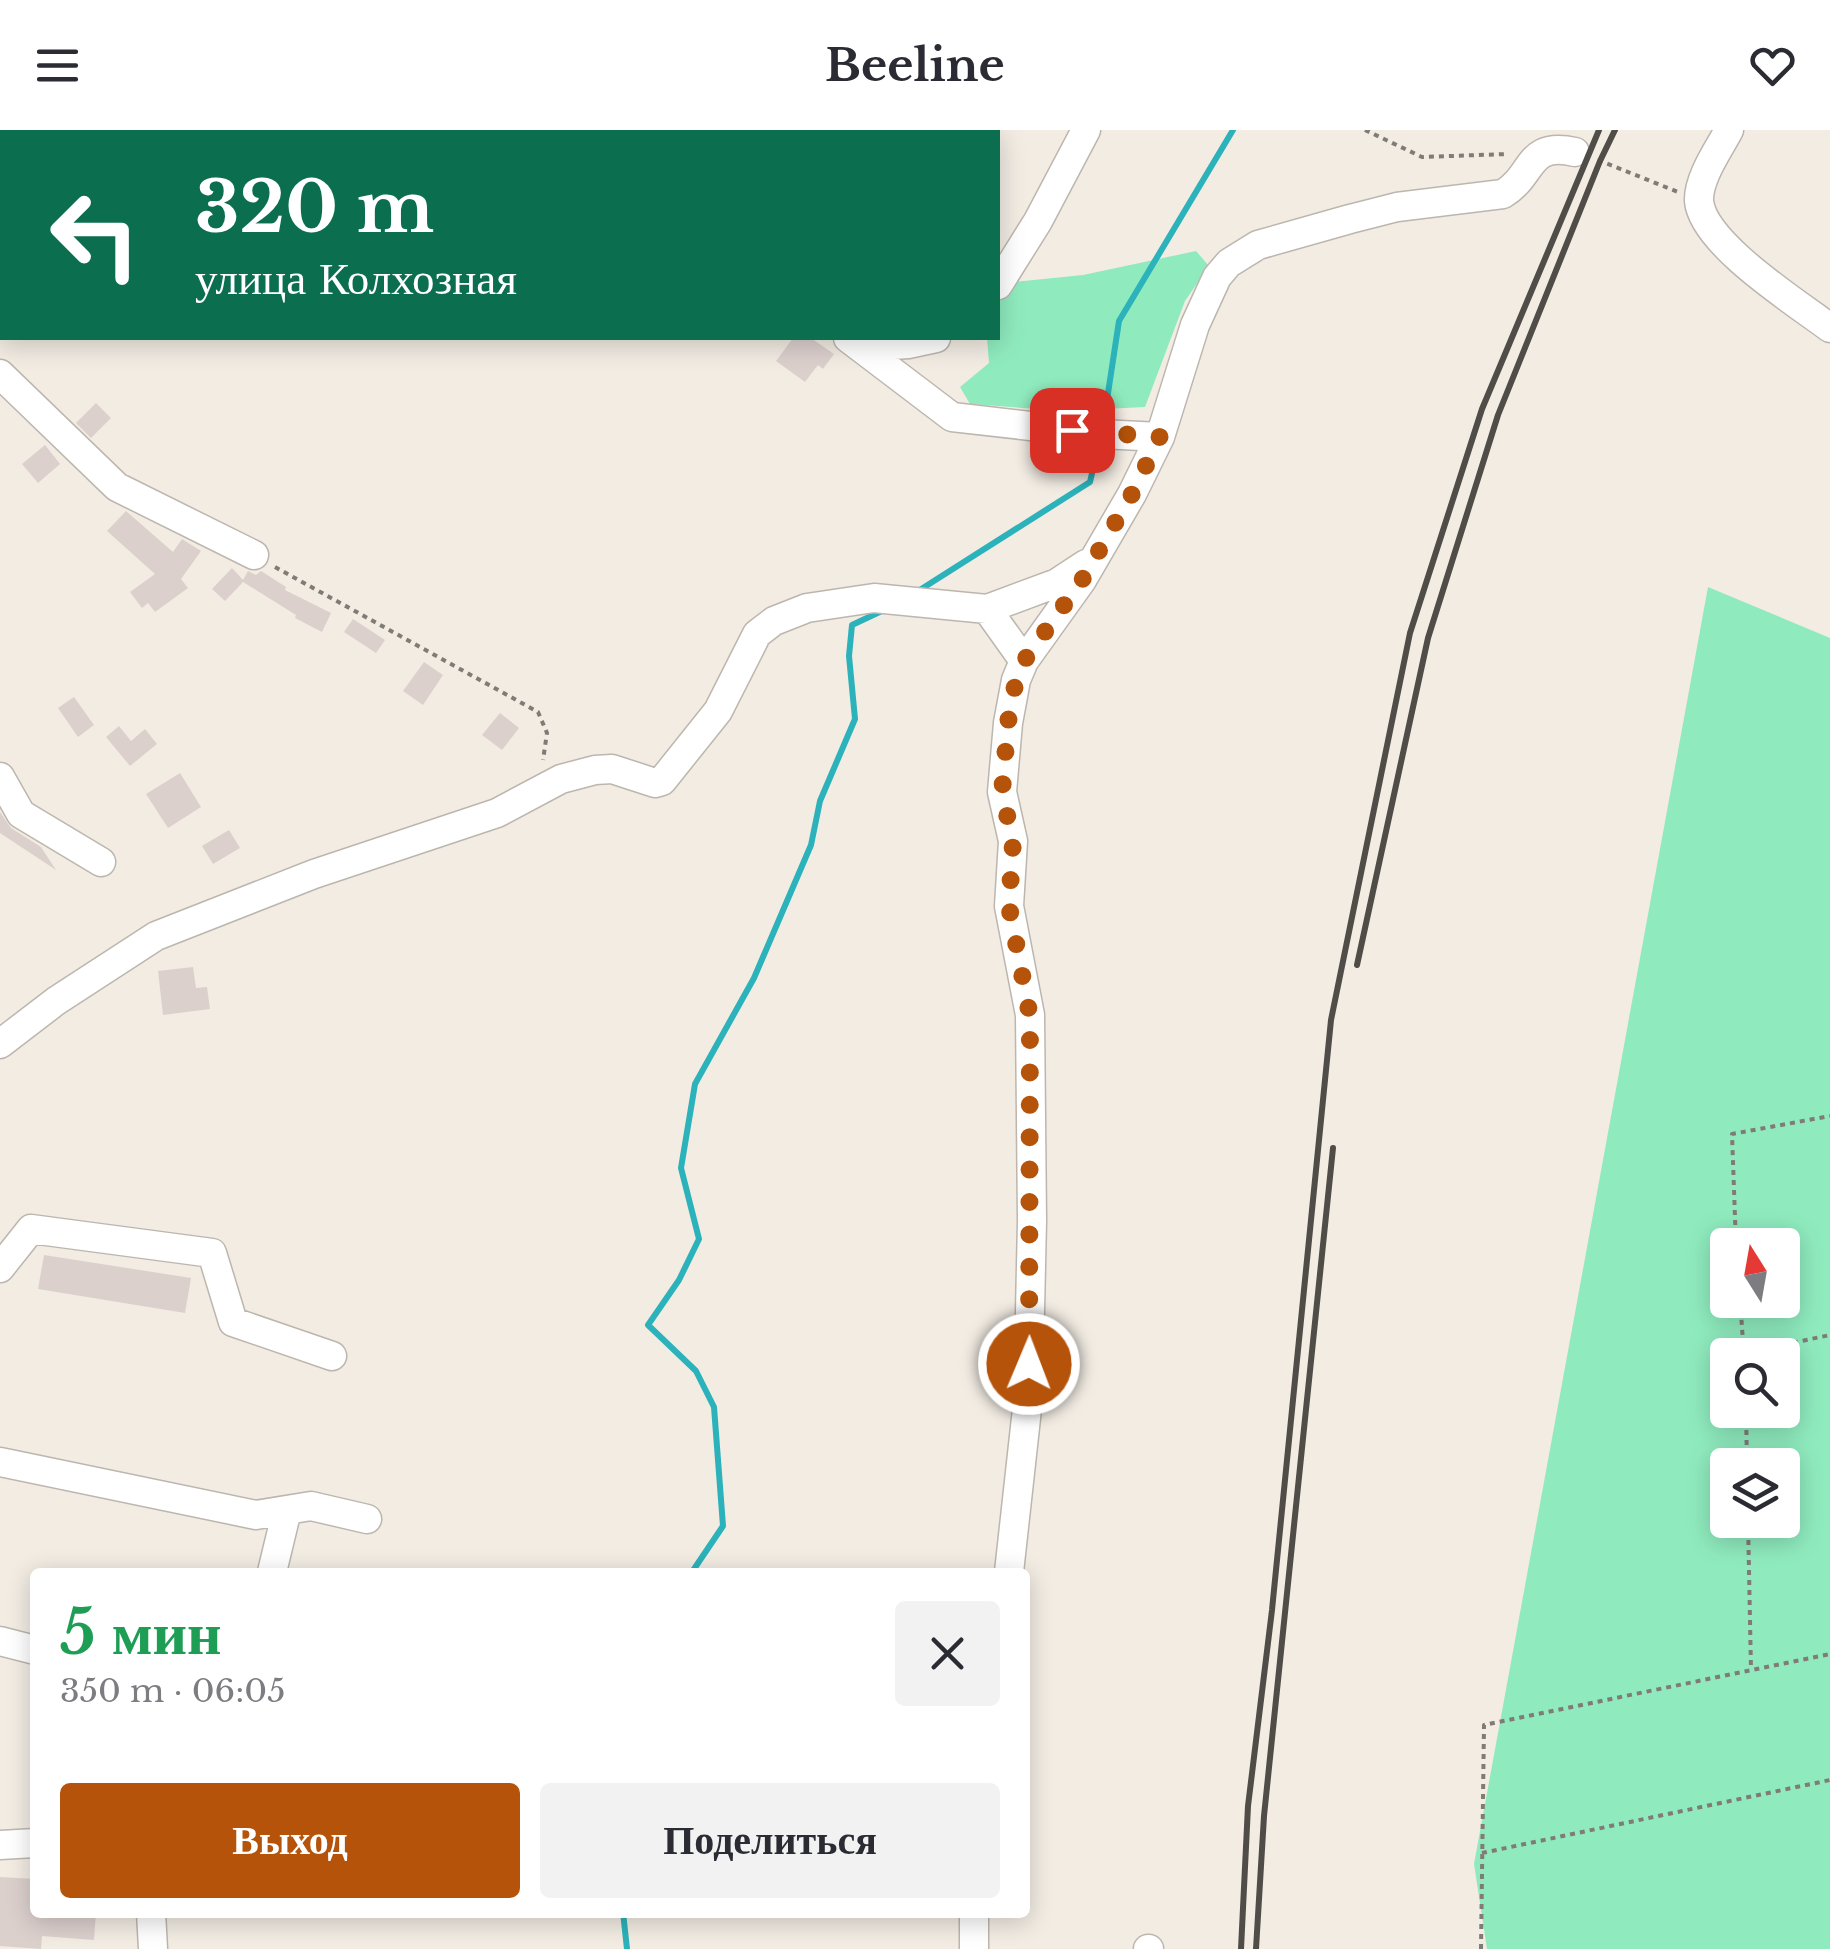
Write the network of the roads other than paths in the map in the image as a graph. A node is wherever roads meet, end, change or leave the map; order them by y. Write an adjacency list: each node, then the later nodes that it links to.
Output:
1 (1086, 130): 4 (street)
2 (1729, 130): 5 (street)
3 (1575, 152): 9 (street)
4 (1000, 282)
5 (1830, 328)
6 (927, 340): 7 (street)
7 (856, 342): 9 (street)
8 (0, 374): 10 (street)
9 (1160, 437): 11 (street)
10 (254, 556)
11 (1091, 560): 12 (street); 13 (street)
12 (987, 609): 13 (street); 16 (street)
13 (1024, 661): 23 (street)
14 (0, 777): 15 (street)
15 (101, 862)
16 (0, 1044)
17 (0, 1268): 18 (street)
18 (332, 1356)
19 (0, 1462): 20 (street)
20 (286, 1510): 21 (street); 22 (street)
21 (366, 1519)
22 (273, 1568)
23 (1009, 1568)
24 (0, 1641): 25 (street)
25 (30, 1649)
26 (30, 1843): 27 (street)
27 (0, 1845)
28 (151, 1918): 30 (street)
29 (974, 1918): 31 (street)
30 (153, 1949)
31 (974, 1949)

